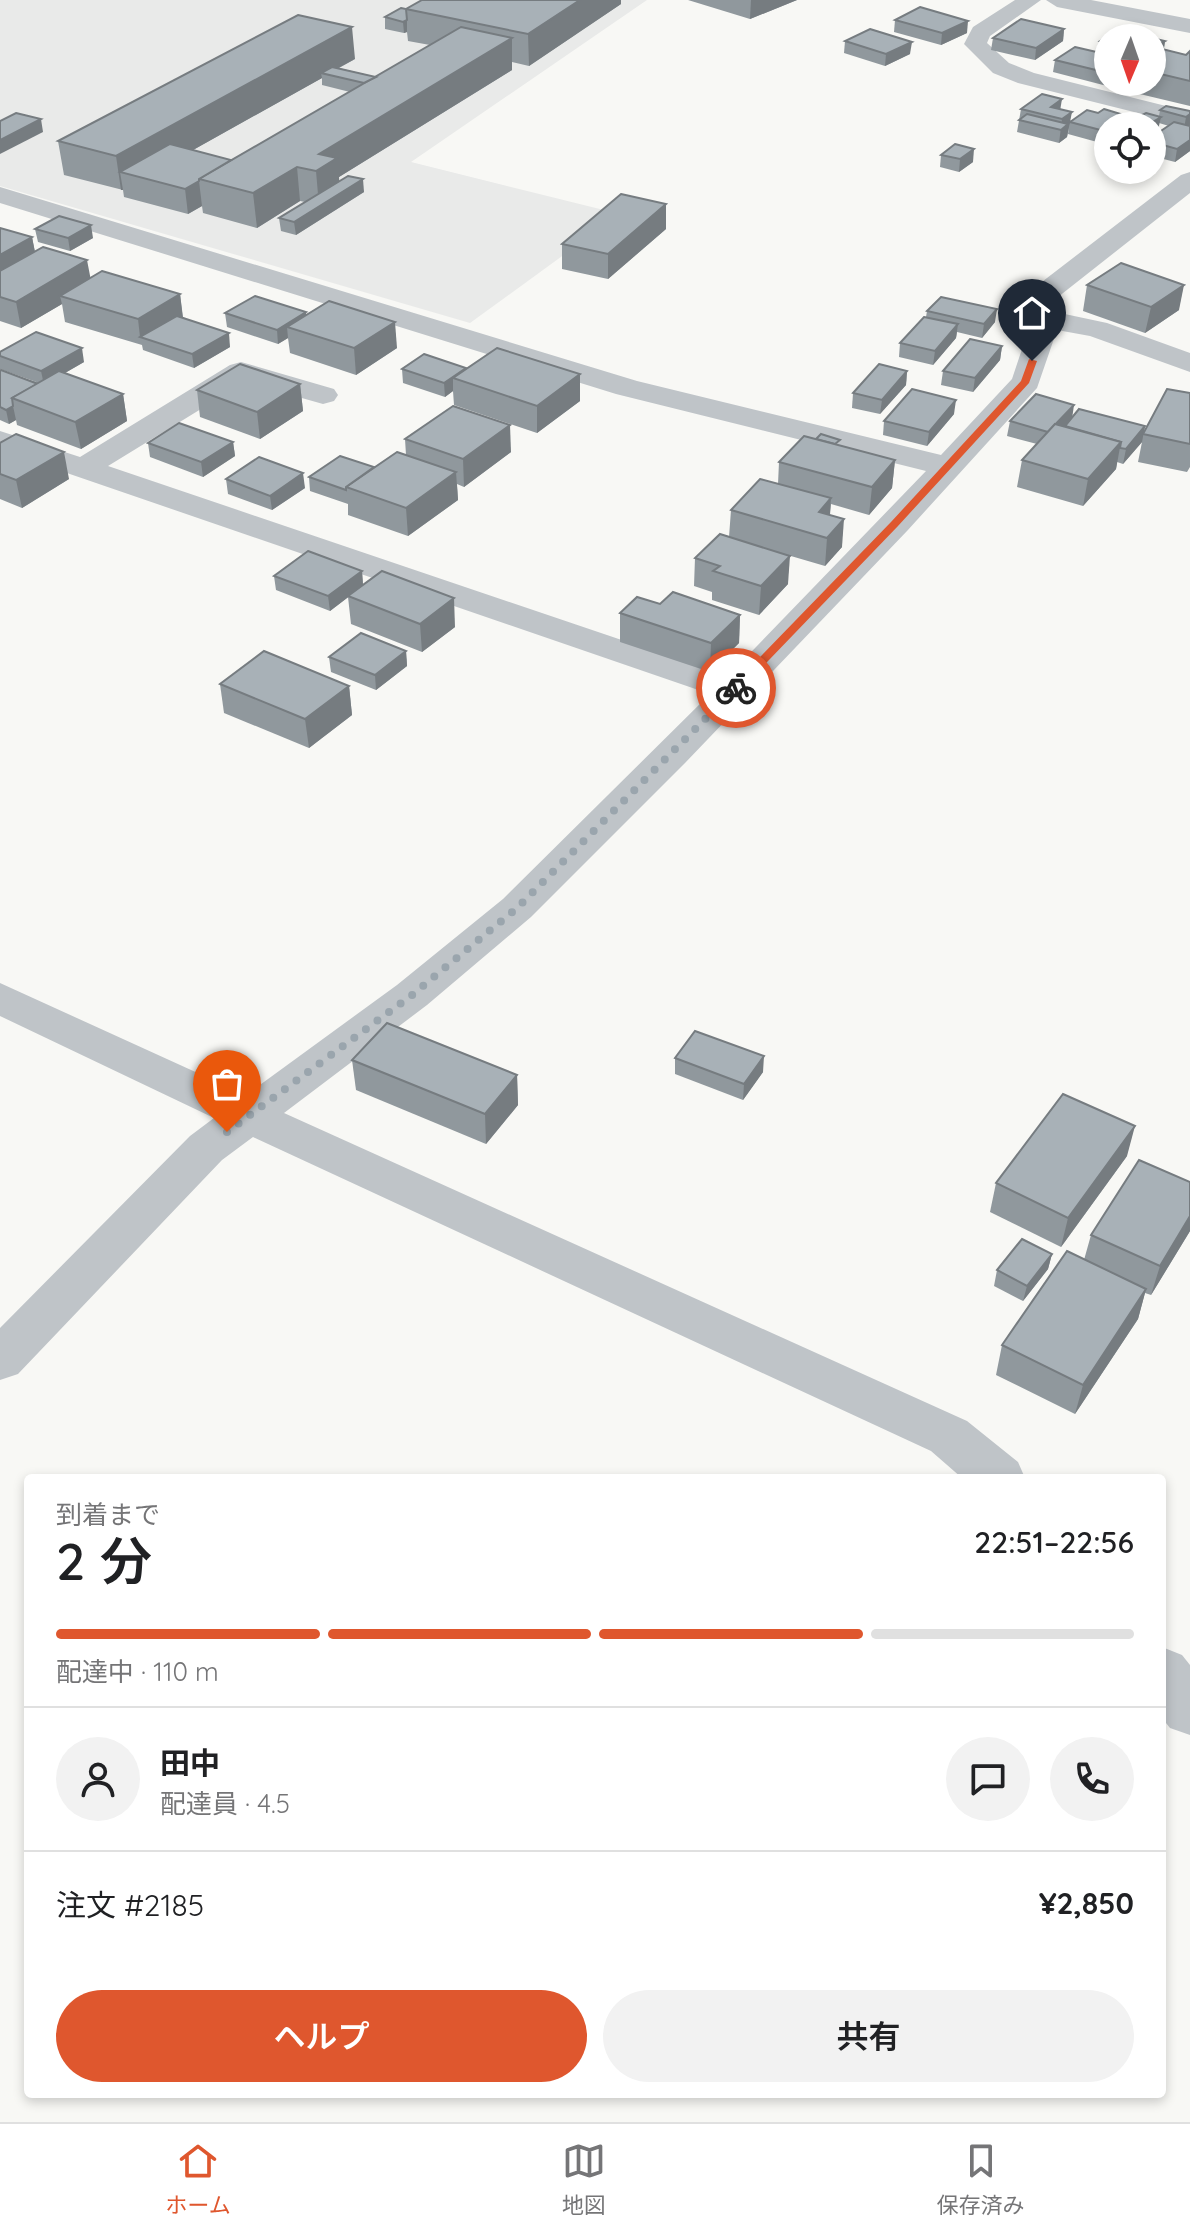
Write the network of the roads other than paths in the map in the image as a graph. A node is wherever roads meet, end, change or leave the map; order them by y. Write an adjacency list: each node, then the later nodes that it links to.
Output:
1 (1057, 0): 3 (street)
2 (1028, 2): 4 (street); 5 (street)
3 (1190, 26)
4 (1090, 29)
5 (1190, 119)
6 (1190, 180): 10 (street)
7 (0, 195): 8 (street)
8 (29, 204): 9 (street); 14 (street)
9 (0, 218)
10 (1046, 319): 11 (street); 14 (street)
11 (1190, 363)
12 (323, 395): 15 (street)
13 (0, 440): 15 (street)
14 (945, 466): 16 (street)
15 (85, 467): 16 (street)
16 (734, 690): 18 (street)
17 (0, 998): 18 (street)
18 (247, 1115): 19 (street); 20 (street)
19 (0, 1360)
20 (994, 1474)
21 (1166, 1678): 22 (street)
22 (1190, 1709)

